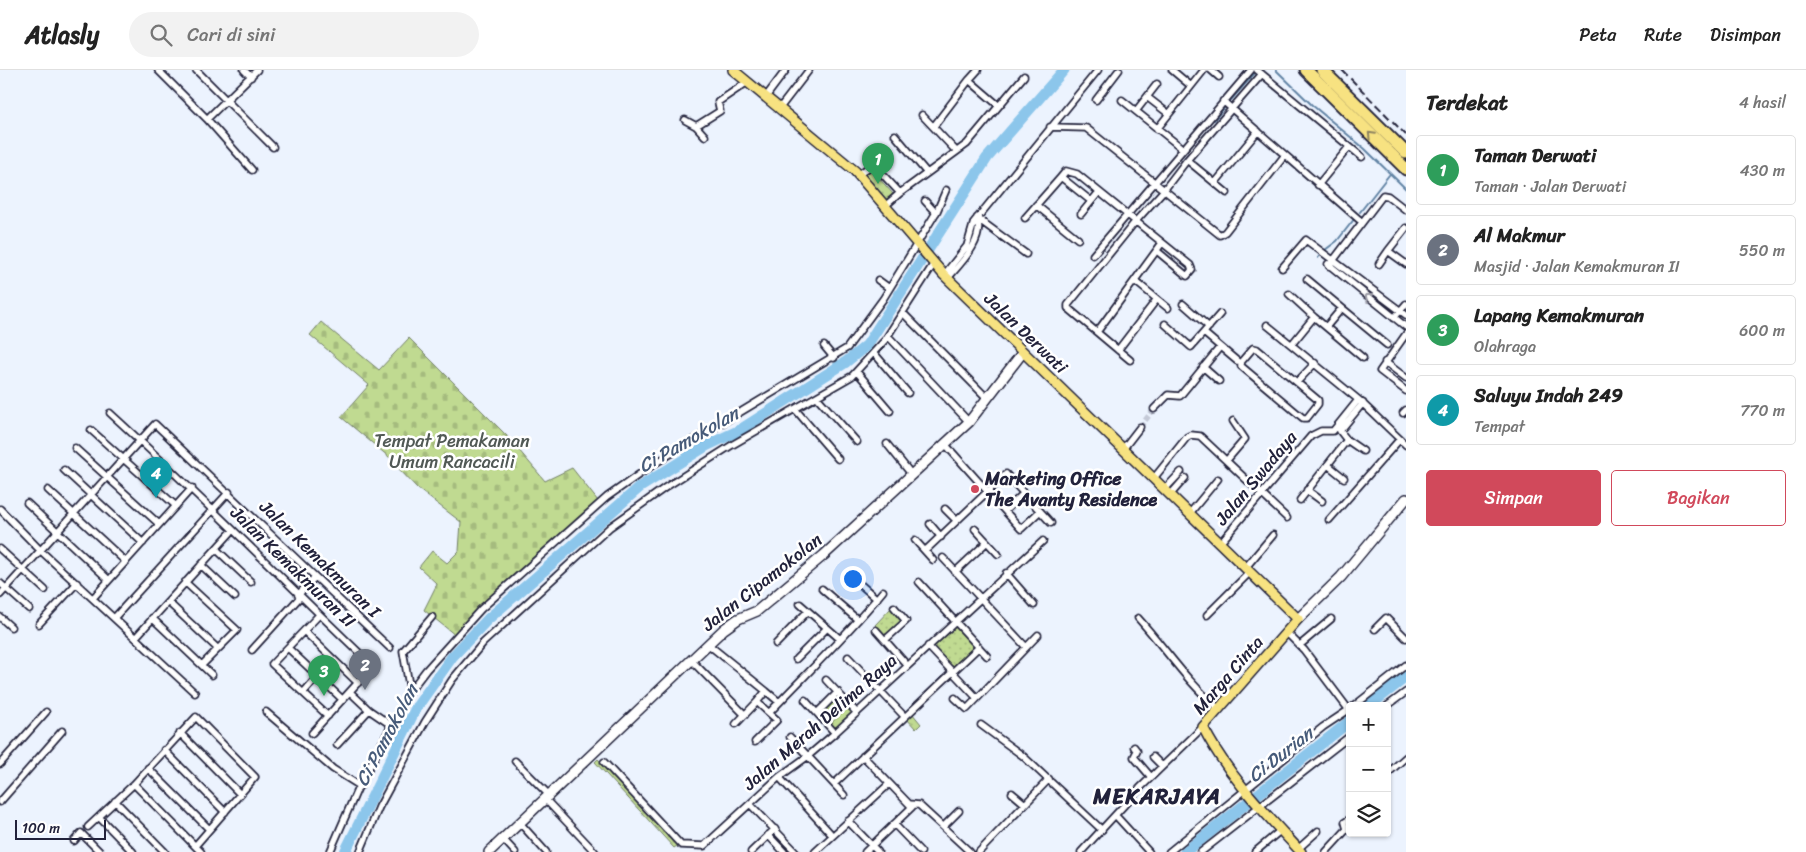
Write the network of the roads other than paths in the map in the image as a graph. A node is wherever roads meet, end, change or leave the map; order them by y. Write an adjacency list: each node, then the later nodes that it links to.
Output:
1 (158, 70): 37 (street)
2 (196, 70): 29 (street)
3 (244, 70): 19 (street)
4 (257, 70): 19 (street)
5 (734, 70): 22 (main road, Jalan Derwati)
6 (786, 70): 26 (street)
7 (810, 70): 33 (street)
8 (978, 70): 21 (street)
9 (1098, 70): 41 (street)
10 (1119, 70): 27 (street)
11 (1172, 70): 24 (street)
12 (1204, 70): 24 (street)
13 (1211, 70): 20 (street)
14 (1251, 70): 30 (street)
15 (1306, 70): 54 (highway, one-way to 15)
16 (1322, 70): 50 (highway)
17 (1260, 72): 32 (street); 47 (street)
18 (1024, 76): 31 (street)
19 (251, 77): 29 (street)
20 (1219, 77)
21 (969, 80): 31 (street); 40 (street)
22 (746, 83): 26 (main road, Jalan Derwati); 39 (street)
23 (1157, 84): 25 (street)
24 (1191, 86): 36 (street)
25 (1147, 97): 34 (street); 36 (street)
26 (765, 98): 33 (main road, Jalan Derwati)
27 (1096, 100)
28 (1122, 100): 34 (street)
29 (226, 101): 37 (street); 46 (street)
30 (1223, 101): 32 (street); 48 (street)
31 (998, 105): 49 (street)
32 (1231, 108): 43 (street); 53 (street)
33 (779, 109): 57 (main road, Jalan Derwati)
34 (1136, 111): 42 (street)
35 (922, 114): 40 (street)
36 (1169, 114): 42 (street)
37 (207, 120): 55 (street)
38 (685, 120): 39 (street)
39 (696, 126): 45 (street)
40 (934, 126): 49 (street)
41 (1050, 127): 61 (street); 74 (street)
42 (1157, 129): 48 (street)
43 (1258, 131): 51 (street); 59 (street)
44 (895, 135): 56 (street)
45 (705, 136)
46 (273, 147)
47 (1350, 147): 52 (street); 60 (street)
48 (1183, 150): 61 (street)
49 (956, 152): 56 (street)
50 (1406, 153)
51 (1286, 155): 60 (street); 61 (street)
52 (1362, 157)
53 (1187, 160): 59 (street); 61 (street)
54 (1406, 169)
55 (252, 170)
56 (927, 173): 64 (street)
57 (858, 175): 64 (street); 69 (main road, Jalan Derwati)
58 (1061, 177): 63 (street); 67 (street); 68 (street)
59 (1216, 183): 65 (street)
60 (1318, 185): 77 (street)
61 (1160, 186): 73 (street); 76 (street)
62 (946, 190): 71 (street)
63 (1099, 192): 67 (street); 73 (street)
64 (900, 193): 69 (street)
65 (1227, 193)
66 (925, 201): 71 (street)
67 (1091, 201): 72 (street)
68 (1036, 205): 75 (street); 79 (street)
69 (885, 206): 81 (main road, Jalan Derwati)
70 (1406, 210): 77 (street)
71 (936, 213): 81 (street)
72 (1081, 214)
73 (1127, 215): 76 (street); 85 (street)
74 (977, 218): 84 (street); 93 (street)
75 (1025, 218)
76 (1135, 222): 80 (street); 114 (street)
77 (1362, 222): 87 (street)
78 (1406, 228): 83 (street)
79 (1078, 240)
80 (1162, 243): 82 (street); 82 (street)
81 (916, 245): 88 (main road, Jalan Derwati); 97 (street)
82 (1156, 251): 96 (street)
83 (1388, 251): 89 (street); 90 (street)
84 (1026, 254)
85 (1093, 256)
86 (1325, 256): 87 (street); 91 (street); 92 (street)
87 (1334, 260): 91 (street); 105 (street)
88 (932, 263): 93 (main road, Jalan Derwati); 104 (street)
89 (1379, 264)
90 (1406, 264)
91 (1329, 266): 108 (street, one-way to 91)
92 (1282, 268)
93 (945, 277): 124 (main road, Jalan Derwati)
94 (1307, 279): 103 (street)
95 (878, 280): 97 (street)
96 (1135, 280): 99 (street); 114 (street)
97 (889, 288): 125 (street)
98 (1289, 294): 107 (street)
99 (1157, 299): 102 (street); 122 (street)
100 (1182, 304): 111 (street)
101 (1406, 304): 105 (street)
102 (1168, 308)
103 (1342, 308): 112 (street); 119 (street)
104 (903, 313): 117 (street); 139 (street)
105 (1403, 313): 108 (street)
106 (1220, 314): 111 (street)
107 (1314, 317): 112 (street); 118 (street)
108 (1394, 318): 113 (street)
109 (1165, 324): 115 (street)
110 (1267, 325): 118 (street)
111 (1209, 327): 115 (street)
112 (1326, 327): 126 (street)
113 (1406, 327)
114 (1097, 332): 122 (street)
115 (1204, 333): 121 (street)
116 (1406, 334): 129 (street)
117 (888, 336): 123 (street); 146 (street)
118 (1292, 344): 130 (street)
119 (1387, 345)
120 (824, 346): 125 (street)
121 (1220, 347): 128 (street); 131 (street)
122 (1118, 350): 127 (street)
123 (874, 353): 132 (street); 137 (street)
124 (1026, 355): 139 (street, Jalan Cipamokolan); 157 (main road, Jalan Derwati)
125 (834, 358): 290 (street)
126 (1363, 358)
127 (1130, 360)
128 (1237, 361)
129 (1385, 362): 133 (street); 136 (street)
130 (1315, 363): 135 (street); 140 (street)
131 (1203, 367): 134 (street); 142 (street)
132 (857, 372): 138 (street); 143 (street)
133 (1406, 378)
134 (1219, 381)
135 (1298, 382): 135 (street)
136 (1406, 391)
137 (908, 393)
138 (817, 397): 141 (street); 152 (street)
139 (987, 398): 146 (street, Jalan Cipamokolan)
140 (1360, 401): 149 (street); 150 (street); 177 (street, Jalan Swadaya)
141 (795, 409): 160 (street); 388 (street)
142 (1154, 409)
143 (890, 411)
144 (110, 413): 151 (street, Jalan Kemakmuran II)
145 (1233, 421): 161 (street)
146 (969, 422): 154 (street, Jalan Cipamokolan)
147 (1140, 427): 157 (street)
148 (91, 430): 159 (street)
149 (1400, 439): 155 (street); 194 (street)
150 (1347, 440): 158 (street); 162 (street)
151 (140, 441): 159 (street); 171 (street, Jalan Kemakmuran II); 174 (street, Jalan Kemakmuran I)
152 (857, 442)
153 (887, 444): 165 (street)
154 (944, 444): 165 (street, Jalan Cipamokolan); 175 (street)
155 (1406, 445)
156 (75, 448): 166 (street)
157 (1123, 449): 167 (main road, Jalan Derwati)
158 (1363, 451)
159 (124, 459): 166 (street); 184 (street)
160 (838, 459)
161 (1227, 460): 167 (street); 177 (street)
162 (1328, 465): 169 (street); 173 (street)
163 (64, 470): 179 (street)
164 (1181, 472): 176 (street)
165 (912, 475): 270 (street, Jalan Cipamokolan)
166 (108, 477): 179 (street); 196 (street)
167 (1154, 478): 176 (main road, Jalan Derwati)
168 (1185, 478): 176 (street)
169 (1344, 478)
170 (1218, 479): 191 (street)
171 (192, 488): 184 (street); 187 (street, Jalan Kemakmuran II)
172 (48, 490): 190 (street)
173 (1308, 490): 181 (street); 182 (street)
174 (229, 492): 187 (street); 221 (street, Jalan Kemakmuran I)
175 (987, 492): 178 (street); 188 (street); 193 (street)
176 (1168, 492): 191 (main road, Jalan Derwati)
177 (1262, 492): 192 (street); 206 (street, Jalan Swadaya)
178 (1024, 493): 188 (street); 189 (street)
179 (91, 495): 190 (street); 207 (street)
180 (1406, 499): 252 (street)
181 (1300, 500)
182 (1322, 501)
183 (27, 503): 200 (street)
184 (176, 506): 196 (street)
185 (945, 509): 193 (street)
186 (0, 510): 210 (street)
187 (213, 510): 199 (street, Jalan Kemakmuran II); 248 (street)
188 (1005, 511): 189 (street)
189 (1040, 511): 195 (street)
190 (74, 513): 200 (street); 215 (street)
191 (1190, 513): 206 (main road, Jalan Derwati)
192 (1288, 518)
193 (956, 520): 202 (street)
194 (1329, 520)
195 (1051, 523)
196 (159, 524): 207 (street)
197 (930, 524): 202 (street)
198 (975, 529): 205 (street)
199 (233, 530): 209 (street); 234 (street, Jalan Kemakmuran II)
200 (58, 531): 210 (street); 223 (street)
201 (1273, 535): 218 (street)
202 (941, 537): 211 (street)
203 (915, 540): 211 (street)
204 (1043, 540): 220 (street, Jalan Merah Delima Raya)
205 (987, 542): 212 (street); 219 (street)
206 (1221, 542): 218 (main road, Jalan Derwati)
207 (143, 543): 215 (street)
208 (0, 549): 217 (street)
209 (216, 549): 216 (street); 225 (street)
210 (40, 550): 217 (street); 228 (street)
211 (925, 551): 214 (street)
212 (998, 554)
213 (943, 558): 219 (street)
214 (934, 560)
215 (126, 562): 223 (street)
216 (201, 565): 224 (street); 235 (street)
217 (23, 569): 229 (street); 231 (street)
218 (1248, 569): 246 (street); 252 (main road, Jalan Derwati)
219 (955, 572): 237 (street)
220 (1006, 573): 237 (street, Jalan Merah Delima Raya); 241 (street)
221 (315, 577): 234 (street); 276 (street, Jalan Kemakmuran I)
222 (852, 577): 238 (street)
223 (110, 580): 236 (street)
224 (185, 582): 239 (street); 274 (street)
225 (251, 582)
226 (919, 582): 255 (street)
227 (0, 583): 229 (street)
228 (76, 583): 236 (street); 256 (street)
229 (6, 588): 233 (street); 243 (street)
230 (822, 589): 254 (street)
231 (45, 590)
232 (883, 591): 238 (street)
233 (0, 594)
234 (299, 596): 245 (street, Jalan Kemakmuran II); 277 (street)
235 (235, 597)
236 (93, 598): 248 (street)
237 (979, 598): 255 (street, Jalan Merah Delima Raya); 273 (street)
238 (877, 599): 254 (street)
239 (168, 602): 250 (street); 274 (street)
240 (800, 604): 244 (street)
241 (1034, 605)
242 (894, 608): 267 (street)
243 (29, 609)
244 (808, 611): 258 (street); 268 (street)
245 (319, 615): 261 (street); 289 (street, Jalan Kemakmuran II)
246 (1207, 615)
247 (0, 617): 257 (street)
248 (115, 617): 263 (street)
249 (432, 617): 290 (street)
250 (152, 618): 263 (street); 282 (street)
251 (1138, 618): 307 (street)
252 (1298, 619): 262 (main road, Marga Cinta)
253 (1331, 619): 269 (street)
254 (858, 620): 266 (street)
255 (954, 620): 271 (street, Jalan Merah Delima Raya); 272 (street)
256 (40, 624)
257 (11, 627)
258 (827, 628): 266 (street); 280 (street)
259 (1374, 629): 265 (street)
260 (876, 630): 267 (street)
261 (304, 632): 275 (street); 289 (street)
262 (1286, 632): 269 (street); 307 (main road, Marga Cinta)
263 (136, 636): 296 (street)
264 (1038, 636): 273 (street)
265 (1406, 638)
266 (840, 639): 303 (street)
267 (885, 640): 283 (street)
268 (776, 644)
269 (1300, 645): 304 (street)
270 (711, 646): 281 (street, Jalan Cipamokolan); 293 (street)
271 (928, 646): 283 (street, Jalan Merah Delima Raya); 285 (street)
272 (979, 647): 278 (street); 285 (street)
273 (1026, 647): 299 (street)
274 (218, 648): 282 (street)
275 (288, 648): 287 (street); 297 (street)
276 (390, 648)
277 (252, 650)
278 (988, 656)
279 (848, 657): 291 (street)
280 (796, 659)
281 (694, 663): 315 (street); 332 (street, Jalan Cipamokolan)
282 (202, 665): 286 (street)
283 (908, 665): 291 (street, Jalan Merah Delima Raya)
284 (1406, 665): 305 (street)
285 (952, 672): 299 (street); 317 (street)
286 (212, 674)
287 (318, 676): 297 (street); 300 (street)
288 (826, 680): 294 (street)
289 (358, 683): 292 (street, Jalan Kemakmuran II)
290 (410, 691): 318 (street)
291 (881, 691): 314 (street, Jalan Merah Delima Raya); 317 (street)
292 (350, 692): 300 (street, Jalan Kemakmuran II); 308 (street)
293 (766, 692): 302 (street); 303 (street)
294 (838, 692): 313 (street); 314 (street)
295 (1406, 692): 306 (street)
296 (195, 693)
297 (303, 693): 316 (street)
298 (955, 698): 299 (street)
299 (977, 698)
300 (343, 700): 316 (street, Jalan Kemakmuran II)
301 (805, 700): 313 (street)
302 (757, 702): 312 (street); 315 (street)
303 (779, 702): 312 (street)
304 (1346, 702)
305 (1359, 702)
306 (1391, 703)
307 (1219, 709): 321 (main road, Marga Cinta)
308 (369, 710): 318 (street); 329 (street)
309 (1346, 711): 349 (street)
310 (46, 712): 338 (street)
311 (266, 712): 348 (street)
312 (769, 713): 328 (street)
313 (817, 713): 325 (street)
314 (857, 713): 325 (street, Jalan Merah Delima Raya)
315 (745, 715): 319 (street)
316 (328, 716): 324 (street, Jalan Kemakmuran II)
317 (905, 717): 334 (street)
318 (389, 723): 348 (street)
319 (736, 724)
320 (981, 725): 344 (street)
321 (1202, 727): 339 (street); 349 (main road, Marga Cinta)
322 (62, 732): 355 (street)
323 (180, 733): 331 (street); 351 (street); 351 (street)
324 (312, 733)
325 (835, 733): 333 (street, Jalan Merah Delima Raya)
326 (790, 737): 333 (street)
327 (1346, 739): 359 (street)
328 (755, 742)
329 (337, 745)
330 (1134, 747): 343 (street)
331 (164, 750): 340 (street); 361 (street)
332 (595, 752): 353 (street, Jalan Cipamokolan); 379 (street)
333 (808, 756): 342 (street, Jalan Merah Delima Raya); 346 (street)
334 (863, 756): 346 (street); 347 (street)
335 (1153, 757): 339 (street)
336 (1406, 757): 341 (street)
337 (515, 761): 353 (street)
338 (0, 764)
339 (1162, 766): 343 (street)
340 (148, 768): 345 (street); 369 (street)
341 (1391, 770)
342 (779, 777): 356 (street, Jalan Merah Delima Raya); 376 (street)
343 (1151, 777): 362 (street)
344 (1049, 779): 358 (street); 371 (street)
345 (134, 784): 354 (street); 380 (street)
346 (834, 784): 352 (street)
347 (889, 784): 357 (street); 364 (street)
348 (360, 786): 387 (street)
349 (1246, 792): 359 (main road, Marga Cinta); 405 (street)
350 (1012, 793): 358 (street)
351 (240, 794): 361 (street)
352 (844, 794)
353 (547, 797): 365 (street, Jalan Cipamokolan); 392 (street)
354 (115, 801): 363 (street); 385 (street)
355 (0, 802)
356 (750, 804): 370 (street); 379 (street, Jalan Merah Delima Raya)
357 (909, 804): 366 (street); 368 (street)
358 (1025, 804): 402 (street)
359 (1257, 804): 372 (main road, Marga Cinta); 406 (street)
360 (959, 811): 368 (street)
361 (225, 812): 369 (street)
362 (1116, 816): 371 (street); 404 (street)
363 (99, 817): 367 (street); 384 (street)
364 (848, 821): 376 (street); 381 (street)
365 (520, 823): 377 (street, Jalan Cipamokolan); 391 (street)
366 (894, 824): 381 (street); 400 (street)
367 (88, 827)
368 (943, 827): 401 (street)
369 (209, 829): 380 (street)
370 (775, 829): 375 (street); 396 (street)
371 (1102, 830): 403 (street)
372 (1281, 830): 382 (main road, Marga Cinta); 407 (street)
373 (1318, 831): 382 (street)
374 (1346, 831): 408 (street)
375 (768, 835): 394 (street); 395 (street)
376 (832, 835): 397 (street)
377 (503, 839): 389 (street, Jalan Cipamokolan); 390 (street)
378 (74, 841): 383 (street)
379 (681, 845): 393 (street)
380 (195, 846): 386 (street)
381 (872, 846): 398 (street); 399 (street)
382 (1300, 850)
383 (100, 852)
384 (133, 852)
385 (166, 852)
386 (201, 852)
387 (330, 852)
388 (360, 852)
389 (489, 852)
390 (515, 852)
391 (546, 852)
392 (595, 852)
393 (678, 852)
394 (750, 852)
395 (784, 852)
396 (796, 852)
397 (815, 852)
398 (865, 852)
399 (878, 852)
400 (921, 852)
401 (970, 852)
402 (979, 852)
403 (1081, 852)
404 (1149, 852)
405 (1169, 852)
406 (1201, 852)
407 (1255, 852)
408 (1326, 852)

